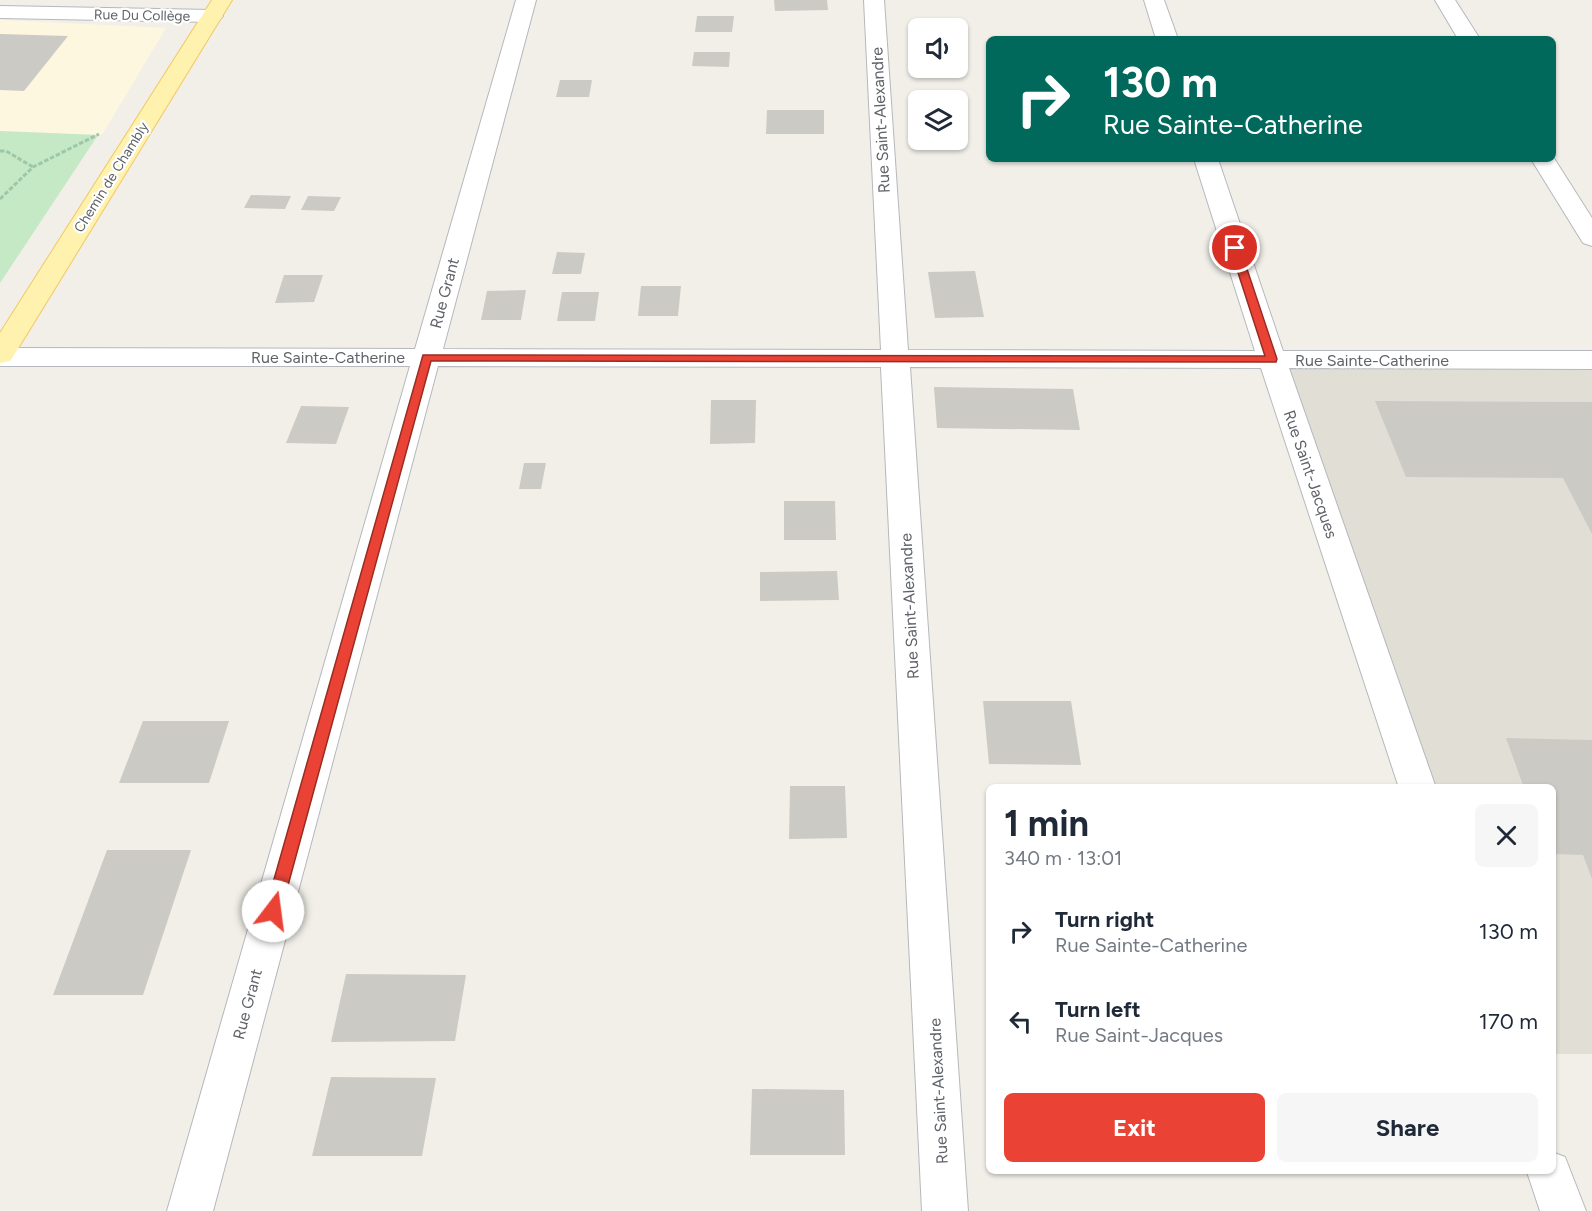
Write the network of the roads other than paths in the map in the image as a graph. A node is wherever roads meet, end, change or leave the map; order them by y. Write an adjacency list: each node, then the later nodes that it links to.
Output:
1 (526, 0): 13 (street, Rue Grant)
2 (874, 0): 14 (street, Rue Saint-Alexandre)
3 (1154, 0): 7 (street)
4 (1445, 0): 8 (street)
5 (217, 8): 6 (street, Rue Du Collège); 12 (main road, Chemin de Chambly)
6 (0, 12)
7 (1166, 36)
8 (1467, 36)
9 (1207, 162): 15 (street, Rue Saint-Jacques)
10 (1545, 162): 11 (street)
11 (1592, 238)
12 (0, 356): 13 (street, Rue Sainte-Catherine)
13 (427, 357): 14 (street, Rue Sainte-Catherine); 19 (street, Rue Grant)
14 (894, 359): 15 (street, Rue Sainte-Catherine); 20 (street, Rue Saint-Alexandre)
15 (1272, 359): 16 (street, Rue Sainte-Catherine); 17 (street, Rue Saint-Jacques)
16 (1592, 360)
17 (1417, 784)
18 (1550, 1174): 21 (street)
19 (190, 1211)
20 (945, 1211)
21 (1563, 1211)

